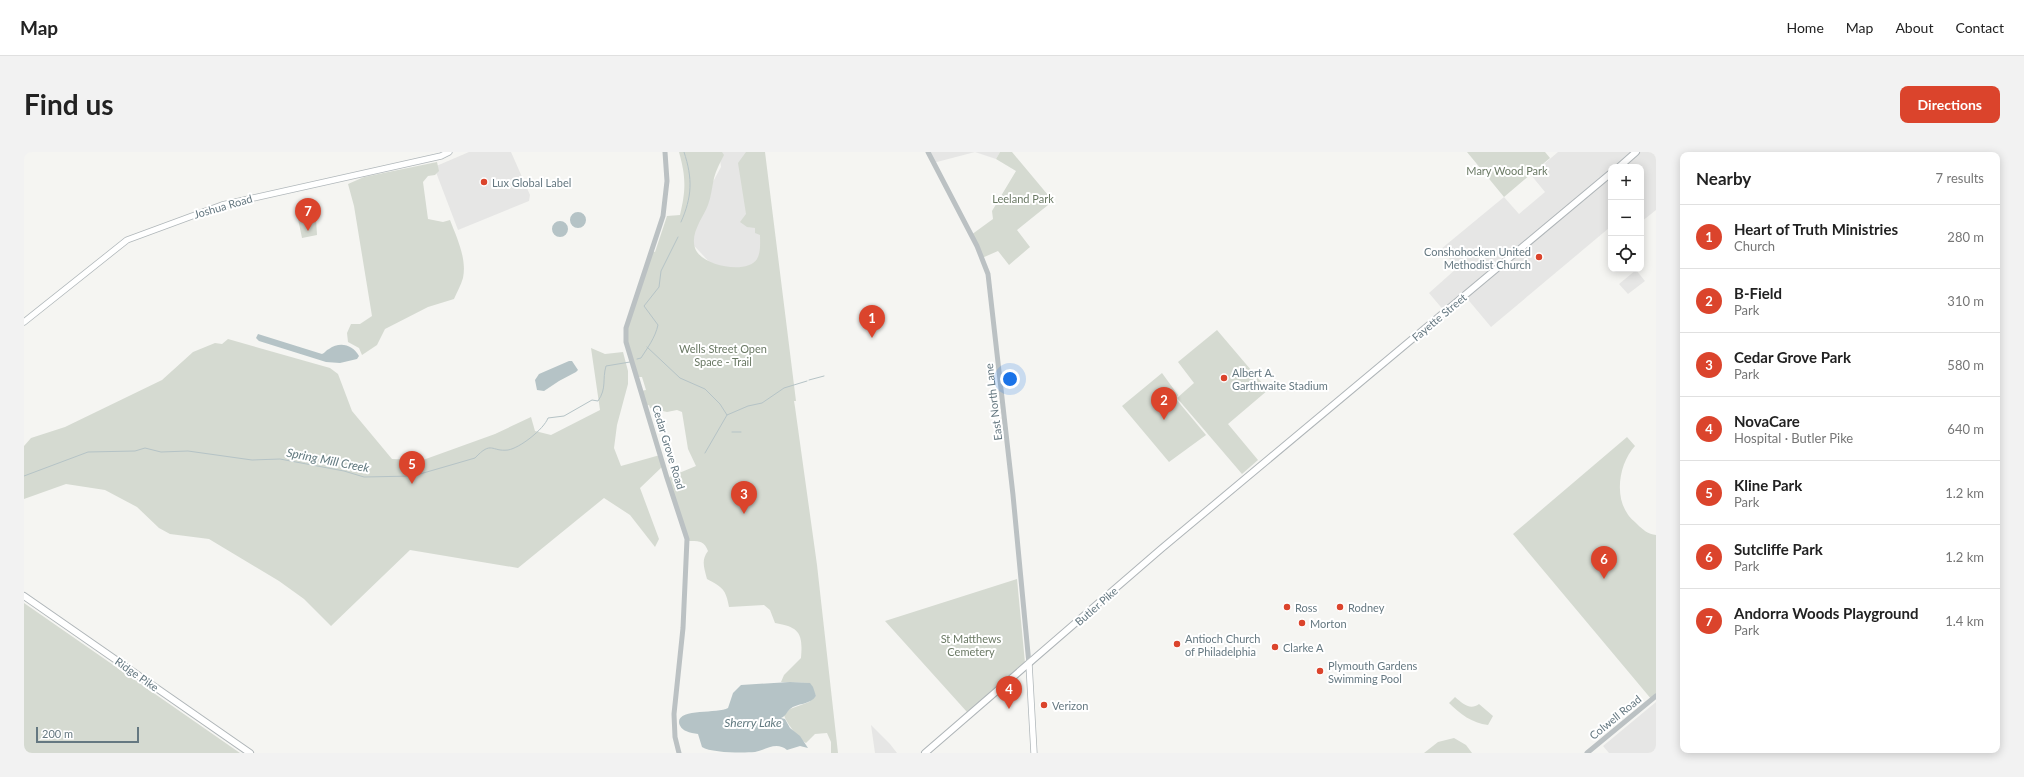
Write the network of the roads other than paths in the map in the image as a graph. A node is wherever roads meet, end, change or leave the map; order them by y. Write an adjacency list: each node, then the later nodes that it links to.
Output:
1 (450, 152): 7 (main road, Joshua Road)
2 (665, 152): 13 (street, Cedar Grove Road)
3 (928, 152): 10 (street, East North Lane)
4 (1636, 152): 5 (main road)
5 (1622, 164)
6 (1608, 176): 8 (main road, Fayette Street)
7 (24, 322)
8 (1267, 460): 10 (main road, Butler Pike)
9 (24, 596): 12 (main road, Ridge Pike)
10 (1029, 664): 14 (main road, Butler Pike); 15 (main road)
11 (1656, 696): 16 (street, Colwell Road)
12 (250, 753)
13 (679, 753)
14 (926, 753)
15 (1034, 753)
16 (1587, 753)

